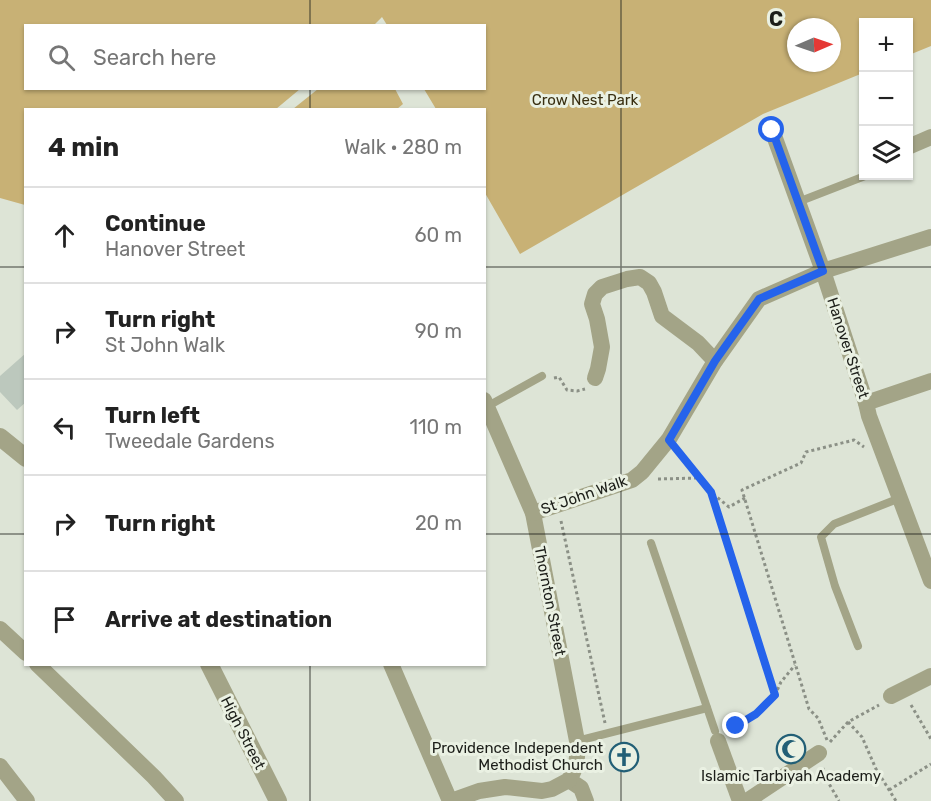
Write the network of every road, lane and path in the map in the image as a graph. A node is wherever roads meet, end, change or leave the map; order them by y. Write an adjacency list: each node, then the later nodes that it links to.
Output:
1 (772, 130): 5 (street, Hanover Street)
2 (931, 137): 3 (street)
3 (913, 145)
4 (859, 178): 5 (lane)
5 (798, 202): 7 (street, Hanover Street)
6 (931, 237): 7 (street, St John Walk)
7 (823, 271): 8 (street, St John Walk); 13 (street, Hanover Street)
8 (715, 361): 10 (street); 15 (street, St John Walk)
9 (542, 376): 10 (path); 12 (lane)
10 (595, 378)
11 (931, 381): 13 (street)
12 (486, 403): 24 (street, Thornton Street)
13 (866, 404): 16 (street, Hanover Street)
14 (0, 437): 17 (street)
15 (669, 440): 18 (path); 19 (street, St John Walk)
16 (880, 447): 21 (path); 22 (street, Hanover Street)
17 (24, 456)
18 (699, 478): 19 (path); 20 (path)
19 (632, 480): 23 (street, St John Walk)
20 (711, 492): 21 (path); 35 (path)
21 (746, 498): 30 (path)
22 (900, 498): 26 (street, Hanover Street); 28 (lane)
23 (557, 505): 24 (street, St John Walk); 39 (path)
24 (533, 513): 42 (street, Thornton Street)
25 (651, 543): 37 (lane)
26 (931, 581)
27 (0, 629): 29 (street)
28 (858, 646)
29 (24, 651)
30 (795, 665): 35 (path); 38 (path)
31 (39, 666): 49 (street)
32 (210, 666): 50 (street, High Street)
33 (392, 666): 51 (street)
34 (931, 676): 36 (street)
35 (775, 695): 40 (path)
36 (891, 697): 38 (path); 41 (path)
37 (707, 708): 39 (lane); 40 (lane)
38 (848, 722): 47 (path)
39 (607, 734): 42 (lane)
40 (717, 736): 53 (street)
41 (931, 739)
42 (577, 741): 46 (street, Thornton Street)
43 (819, 753): 54 (street); 55 (path)
44 (931, 764): 47 (path)
45 (0, 766): 48 (street)
46 (569, 780): 51 (street); 52 (street)
47 (889, 790): 56 (path)
48 (27, 801)
49 (176, 801)
50 (278, 801)
51 (451, 801)
52 (586, 801)
53 (740, 801)
54 (747, 801)
55 (839, 801)
56 (896, 801)

